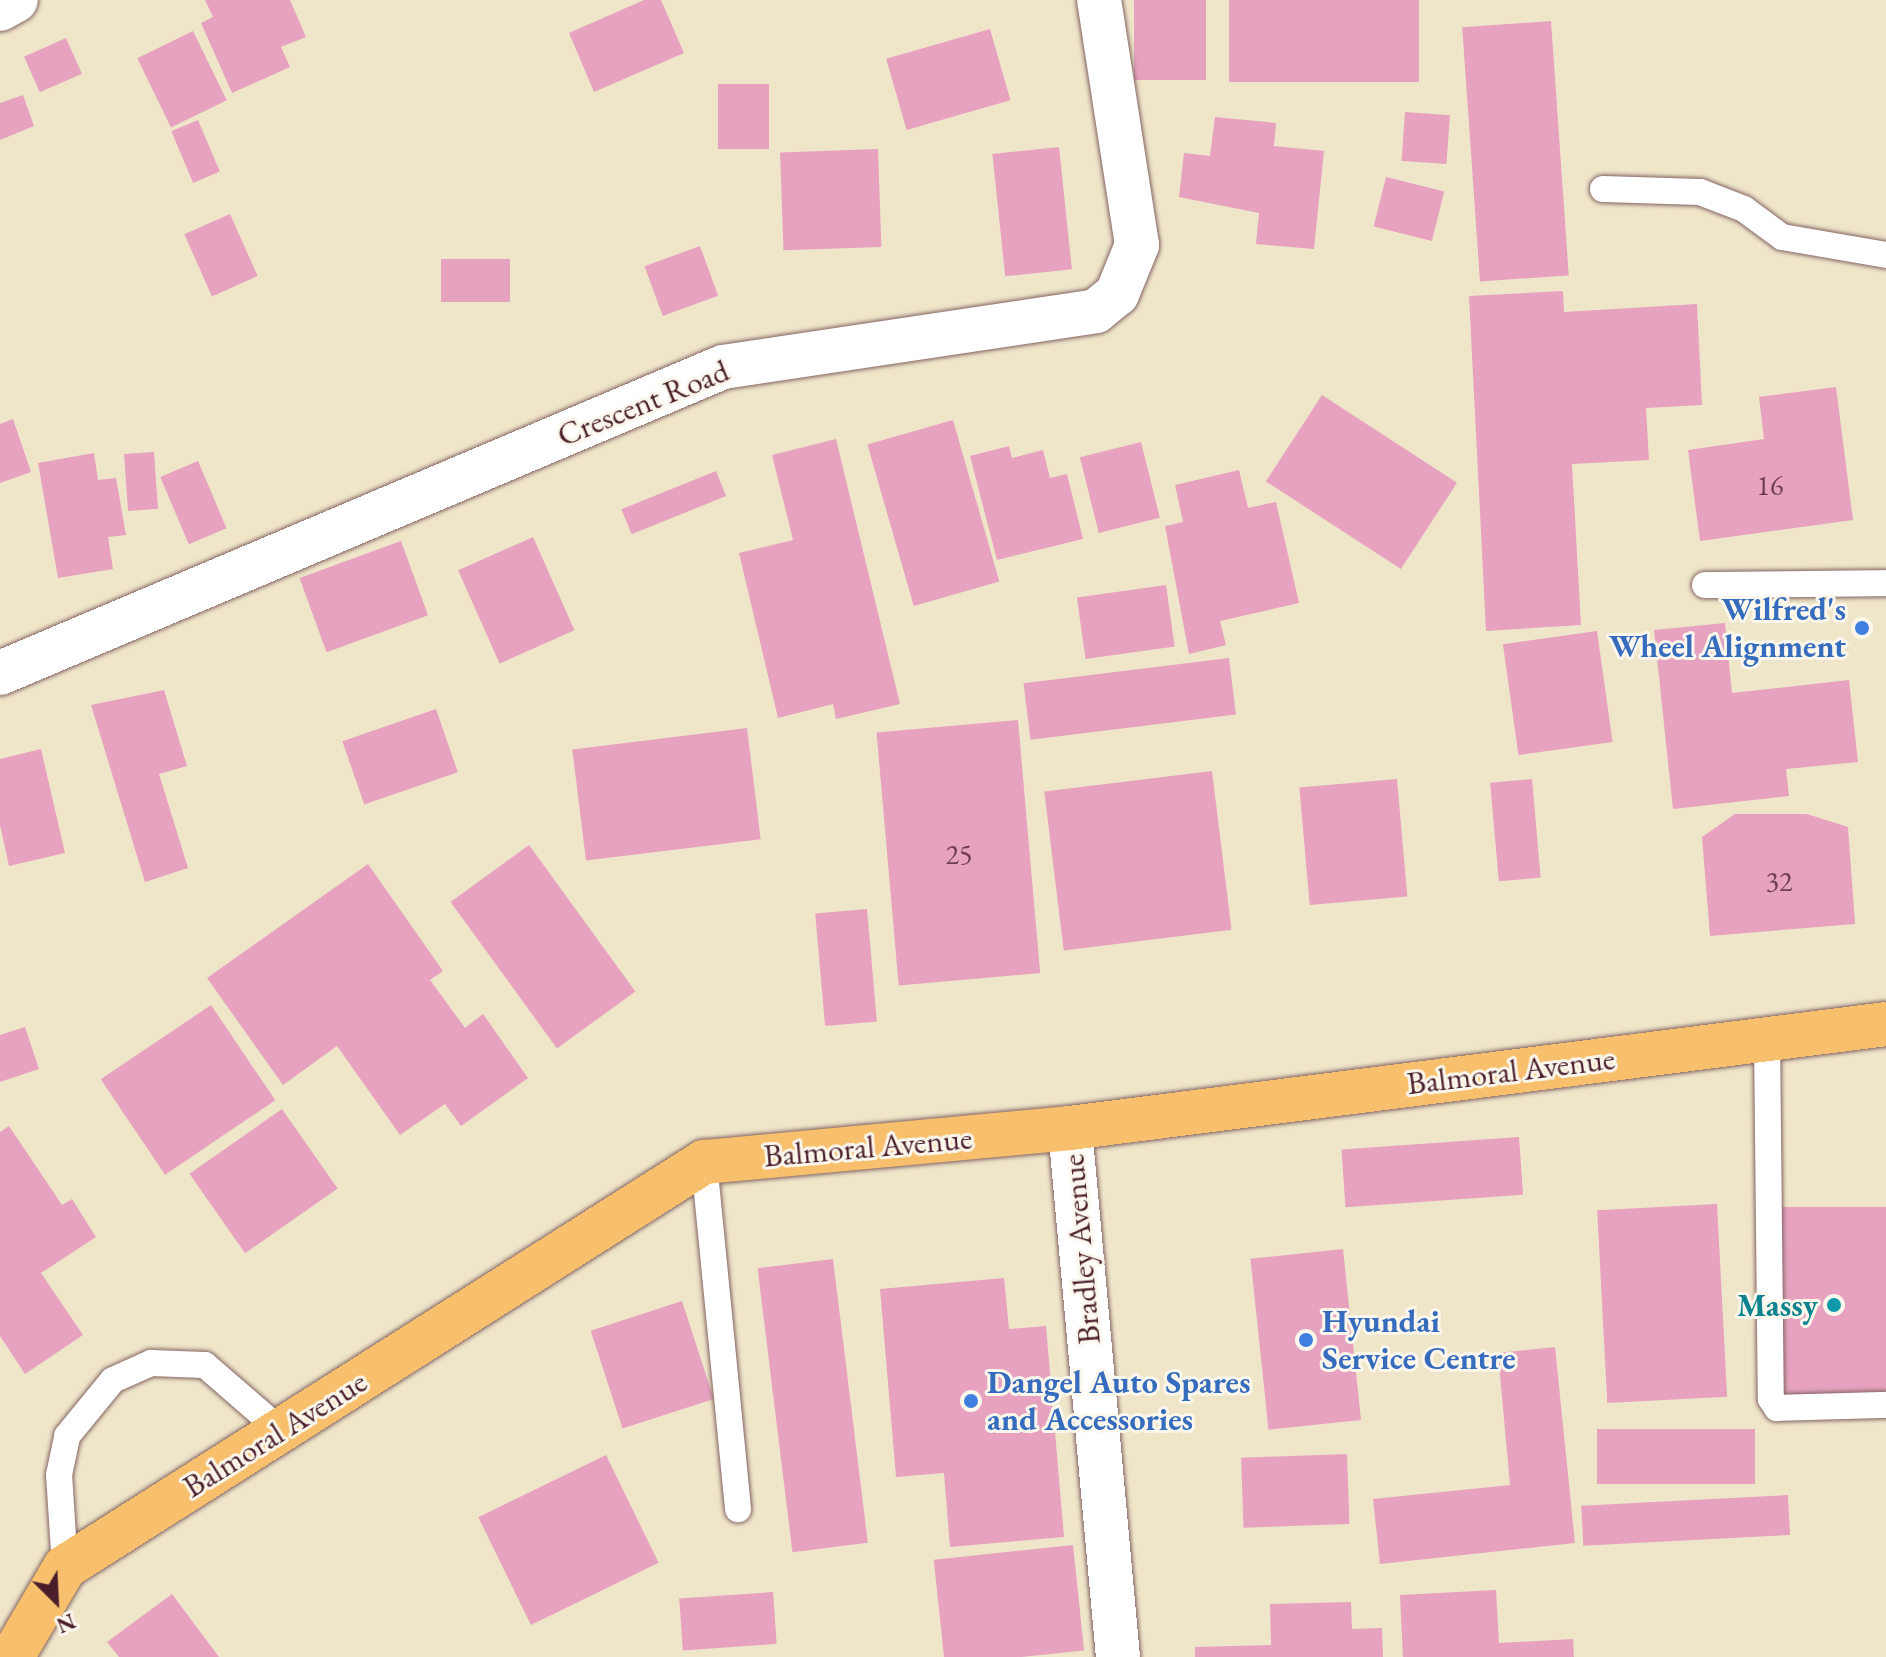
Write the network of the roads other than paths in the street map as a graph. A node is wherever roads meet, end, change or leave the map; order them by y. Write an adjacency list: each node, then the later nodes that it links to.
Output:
1 (16, 0): 3 (street)
2 (1099, 0): 8 (street, Crescent Road)
3 (0, 9)
4 (1603, 189): 5 (lane)
5 (1886, 255)
6 (1886, 583): 7 (lane)
7 (1705, 585)
8 (0, 673)
9 (1886, 1024): 10 (main road, Balmoral Avenue)
10 (1767, 1037): 11 (main road, Balmoral Avenue); 13 (lane)
11 (1070, 1128): 12 (main road, Balmoral Avenue); 18 (street, Bradley Avenue)
12 (704, 1162): 14 (main road, Balmoral Avenue); 15 (lane)
13 (1886, 1405)
14 (280, 1430): 16 (main road, Balmoral Avenue); 16 (lane)
15 (738, 1509)
16 (65, 1567): 17 (main road, Balmoral Avenue)
17 (12, 1657)
18 (1118, 1657)

